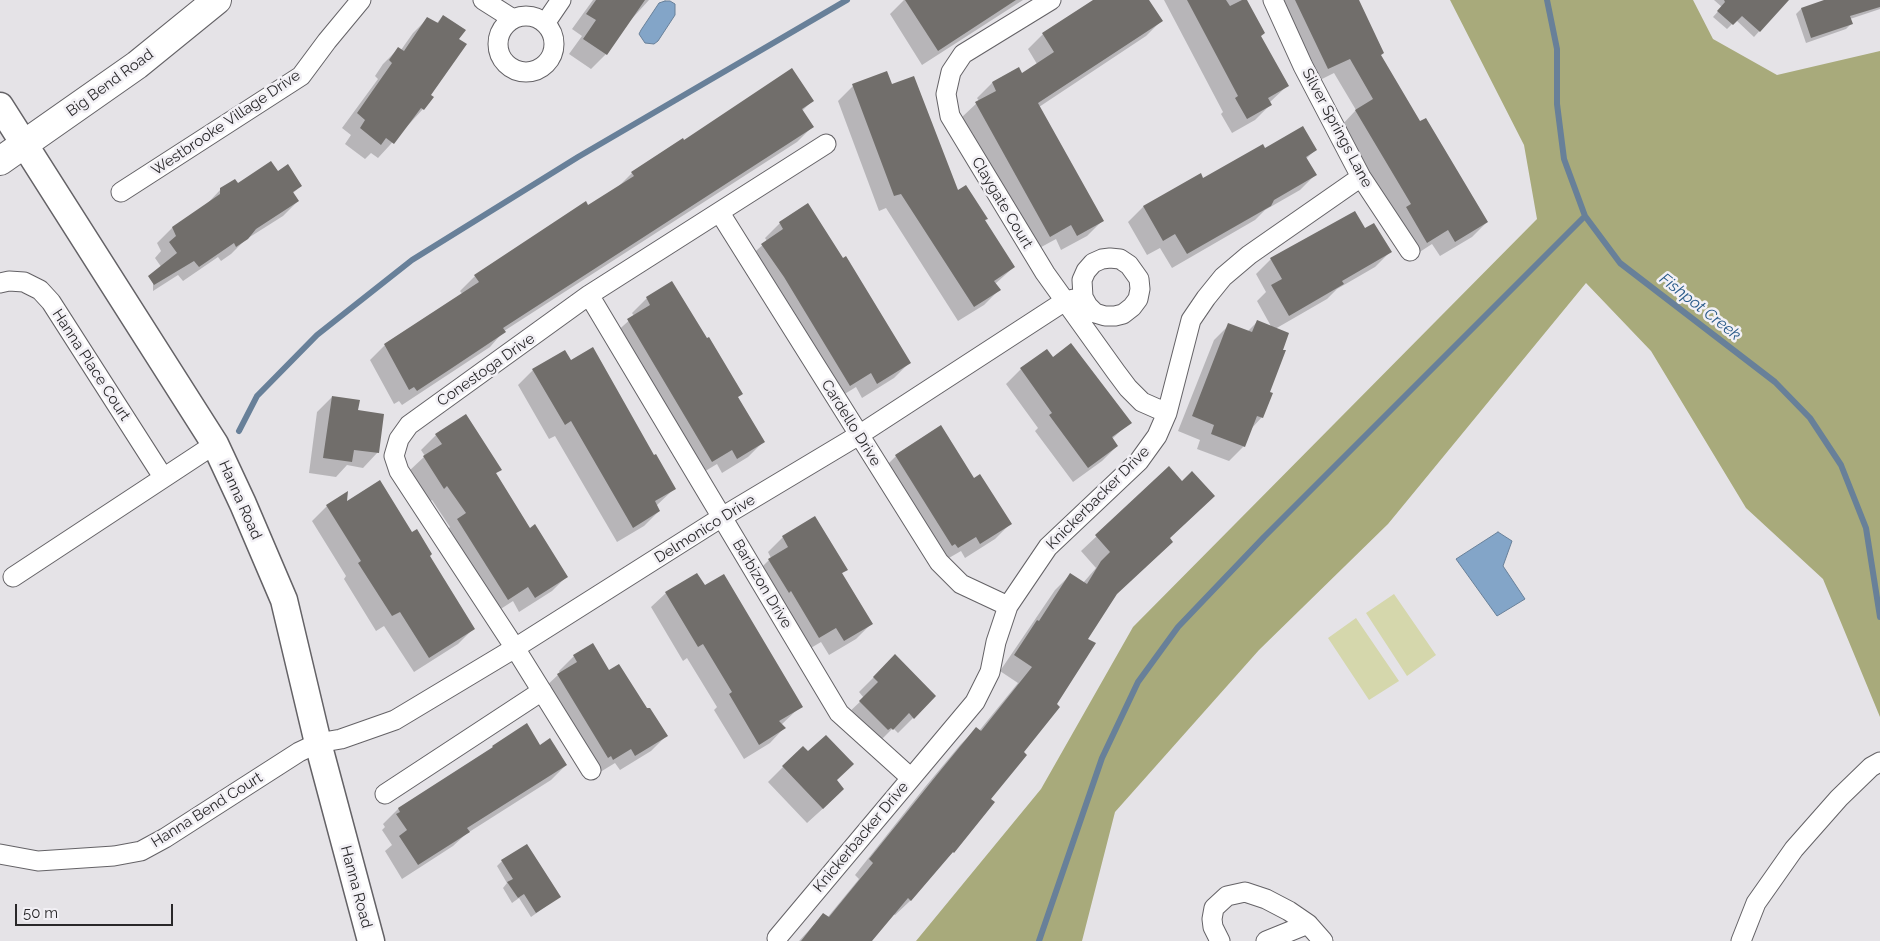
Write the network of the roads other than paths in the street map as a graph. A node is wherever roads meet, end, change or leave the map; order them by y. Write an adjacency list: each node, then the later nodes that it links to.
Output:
1 (217, 0): 11 (main road, Big Bend Road)
2 (361, 0): 14 (street, Westbrooke Village Drive)
3 (483, 0): 7 (street)
4 (561, 0): 8 (street)
5 (1051, 0): 19 (street, Claygate Court)
6 (1273, 0): 13 (street, Silver Springs Lane)
7 (513, 19): 8 (street); 8 (street)
8 (546, 22)
9 (0, 106): 11 (street, Hanna Road)
10 (826, 144): 15 (street, Conestoga Drive)
11 (26, 145): 12 (main road, Big Bend Road); 22 (street, Hanna Road)
12 (0, 161)
13 (1361, 177): 16 (street, Silver Springs Lane); 20 (street, Knickerbacker Drive)
14 (121, 192)
15 (720, 213): 18 (street, Conestoga Drive); 21 (street, Cardello Drive)
16 (1410, 252)
17 (0, 283): 23 (street, Hanna Place Court)
18 (589, 295): 24 (street, Barbizon Drive); 27 (street, Conestoga Drive)
19 (1074, 299): 20 (street, Claygate Court); 21 (street, Delmonico Drive)
20 (1167, 413): 26 (street, Knickerbacker Drive)
21 (859, 435): 24 (street, Delmonico Drive); 26 (street, Cardello Drive)
22 (215, 444): 23 (street); 29 (street, Hanna Road)
23 (163, 478): 25 (street)
24 (722, 517): 27 (street, Delmonico Drive); 32 (street, Barbizon Drive)
25 (13, 577)
26 (1008, 606): 32 (street, Knickerbacker Drive)
27 (515, 648): 28 (street, Conestoga Drive); 29 (street, Delmonico Drive)
28 (542, 691): 31 (street, Conestoga Drive); 33 (street)
29 (318, 743): 34 (street, Hanna Bend Court); 37 (street, Hanna Road)
30 (1880, 762): 41 (street)
31 (591, 770)
32 (911, 778): 36 (street, Knickerbacker Drive)
33 (385, 794)
34 (0, 854)
35 (1308, 924): 38 (street); 39 (street); 40 (street)
36 (777, 938)
37 (370, 941)
38 (1220, 941)
39 (1266, 941)
40 (1323, 941)
41 (1741, 941)

